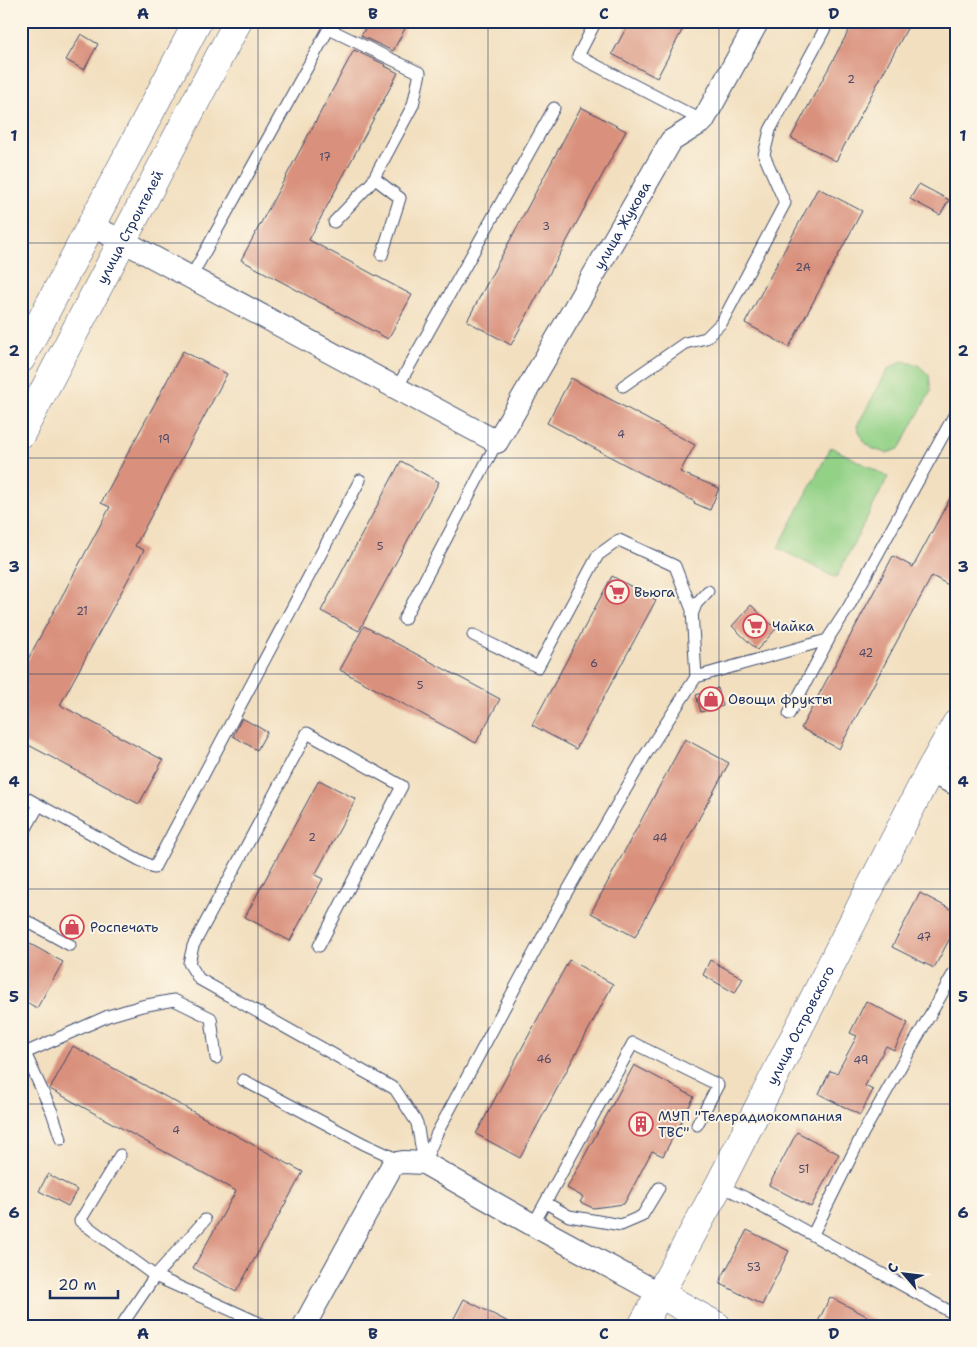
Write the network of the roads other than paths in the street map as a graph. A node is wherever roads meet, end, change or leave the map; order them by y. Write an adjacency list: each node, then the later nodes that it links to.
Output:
1 (198, 21): 11 (street)
2 (238, 21): 12 (street, улица Строителей)
3 (596, 21): 8 (lane)
4 (758, 21): 8 (street)
5 (828, 21): 16 (lane)
6 (331, 25): 9 (lane); 14 (lane)
7 (554, 108): 17 (lane)
8 (704, 121): 20 (street, улица Жукова)
9 (375, 179): 10 (lane); 13 (lane)
10 (334, 222)
11 (91, 226): 12 (street); 15 (street)
12 (123, 241): 14 (street); 19 (street, улица Строителей)
13 (382, 254)
14 (191, 277): 17 (street)
15 (21, 360)
16 (623, 386)
17 (397, 388): 20 (street)
18 (956, 412): 26 (lane)
19 (21, 434)
20 (498, 442): 24 (lane)
21 (360, 480): 33 (lane)
22 (708, 591): 23 (lane)
23 (692, 615): 25 (lane); 27 (lane)
24 (404, 619)
25 (474, 635)
26 (829, 639): 27 (lane); 28 (lane)
27 (696, 678): 45 (lane)
28 (789, 714)
29 (956, 724): 30 (street, улица Островского)
30 (929, 772): 31 (street); 46 (street, улица Островского)
31 (956, 784)
32 (21, 795): 33 (lane)
33 (39, 805): 34 (lane)
34 (21, 837)
35 (21, 918): 36 (lane)
36 (70, 945)
37 (319, 946): 45 (lane)
38 (956, 969): 51 (lane)
39 (23, 1053): 40 (lane); 43 (lane)
40 (216, 1058)
41 (242, 1080): 45 (lane)
42 (697, 1125): 48 (lane)
43 (61, 1139)
44 (120, 1155): 52 (lane)
45 (413, 1162): 50 (street); 57 (street)
46 (719, 1185): 51 (lane); 53 (street, улица Островского)
47 (659, 1188): 48 (lane)
48 (546, 1202): 50 (lane)
49 (206, 1220): 52 (lane)
50 (533, 1225): 53 (street)
51 (812, 1234): 54 (lane)
52 (155, 1276): 55 (lane); 56 (lane)
53 (660, 1294): 58 (street, улица Островского); 59 (street)
54 (956, 1315)
55 (121, 1326)
56 (266, 1326)
57 (304, 1326)
58 (642, 1326)
59 (717, 1326)

